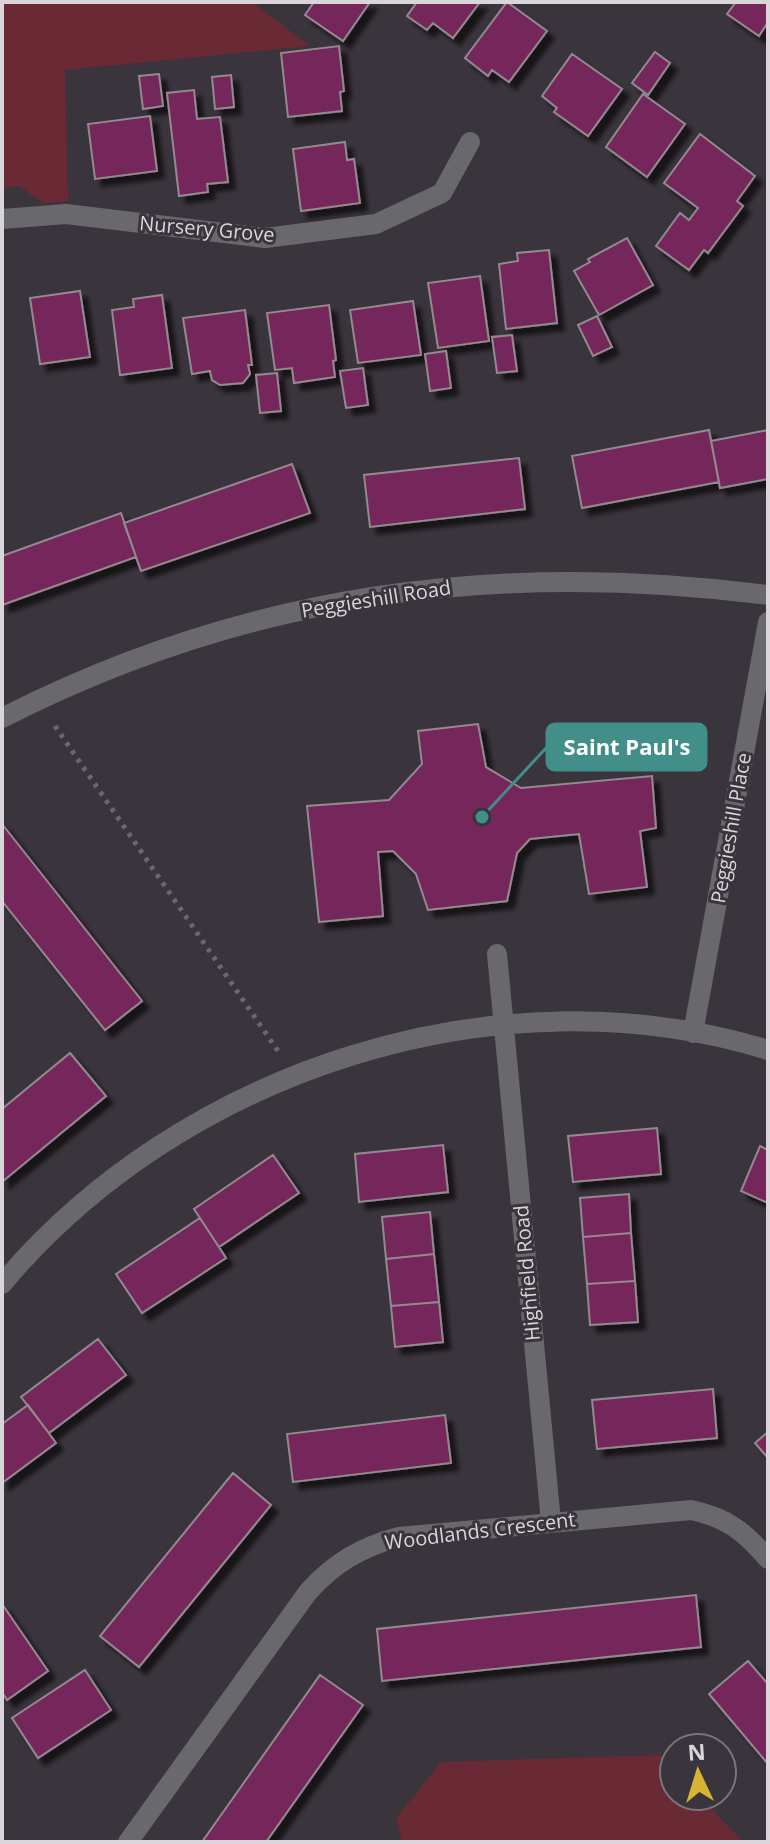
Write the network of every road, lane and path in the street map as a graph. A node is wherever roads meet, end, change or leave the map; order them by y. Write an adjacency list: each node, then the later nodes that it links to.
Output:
1 (470, 142): 2 (street, Nursery Grove)
2 (2, 219)
3 (768, 595): 5 (street, Peggieshill Road)
4 (768, 622): 9 (street, Peggieshill Place)
5 (36, 700): 6 (street, Peggieshill Road); 11 (path)
6 (2, 718)
7 (497, 954): 8 (street, Highfield Road)
8 (504, 1024): 9 (street); 11 (street); 13 (street, Highfield Road)
9 (693, 1033): 10 (street)
10 (768, 1050)
11 (294, 1075): 12 (street)
12 (2, 1284)
13 (551, 1522): 14 (street, Woodlands Crescent); 15 (street, Woodlands Crescent)
14 (768, 1559)
15 (128, 1842)

